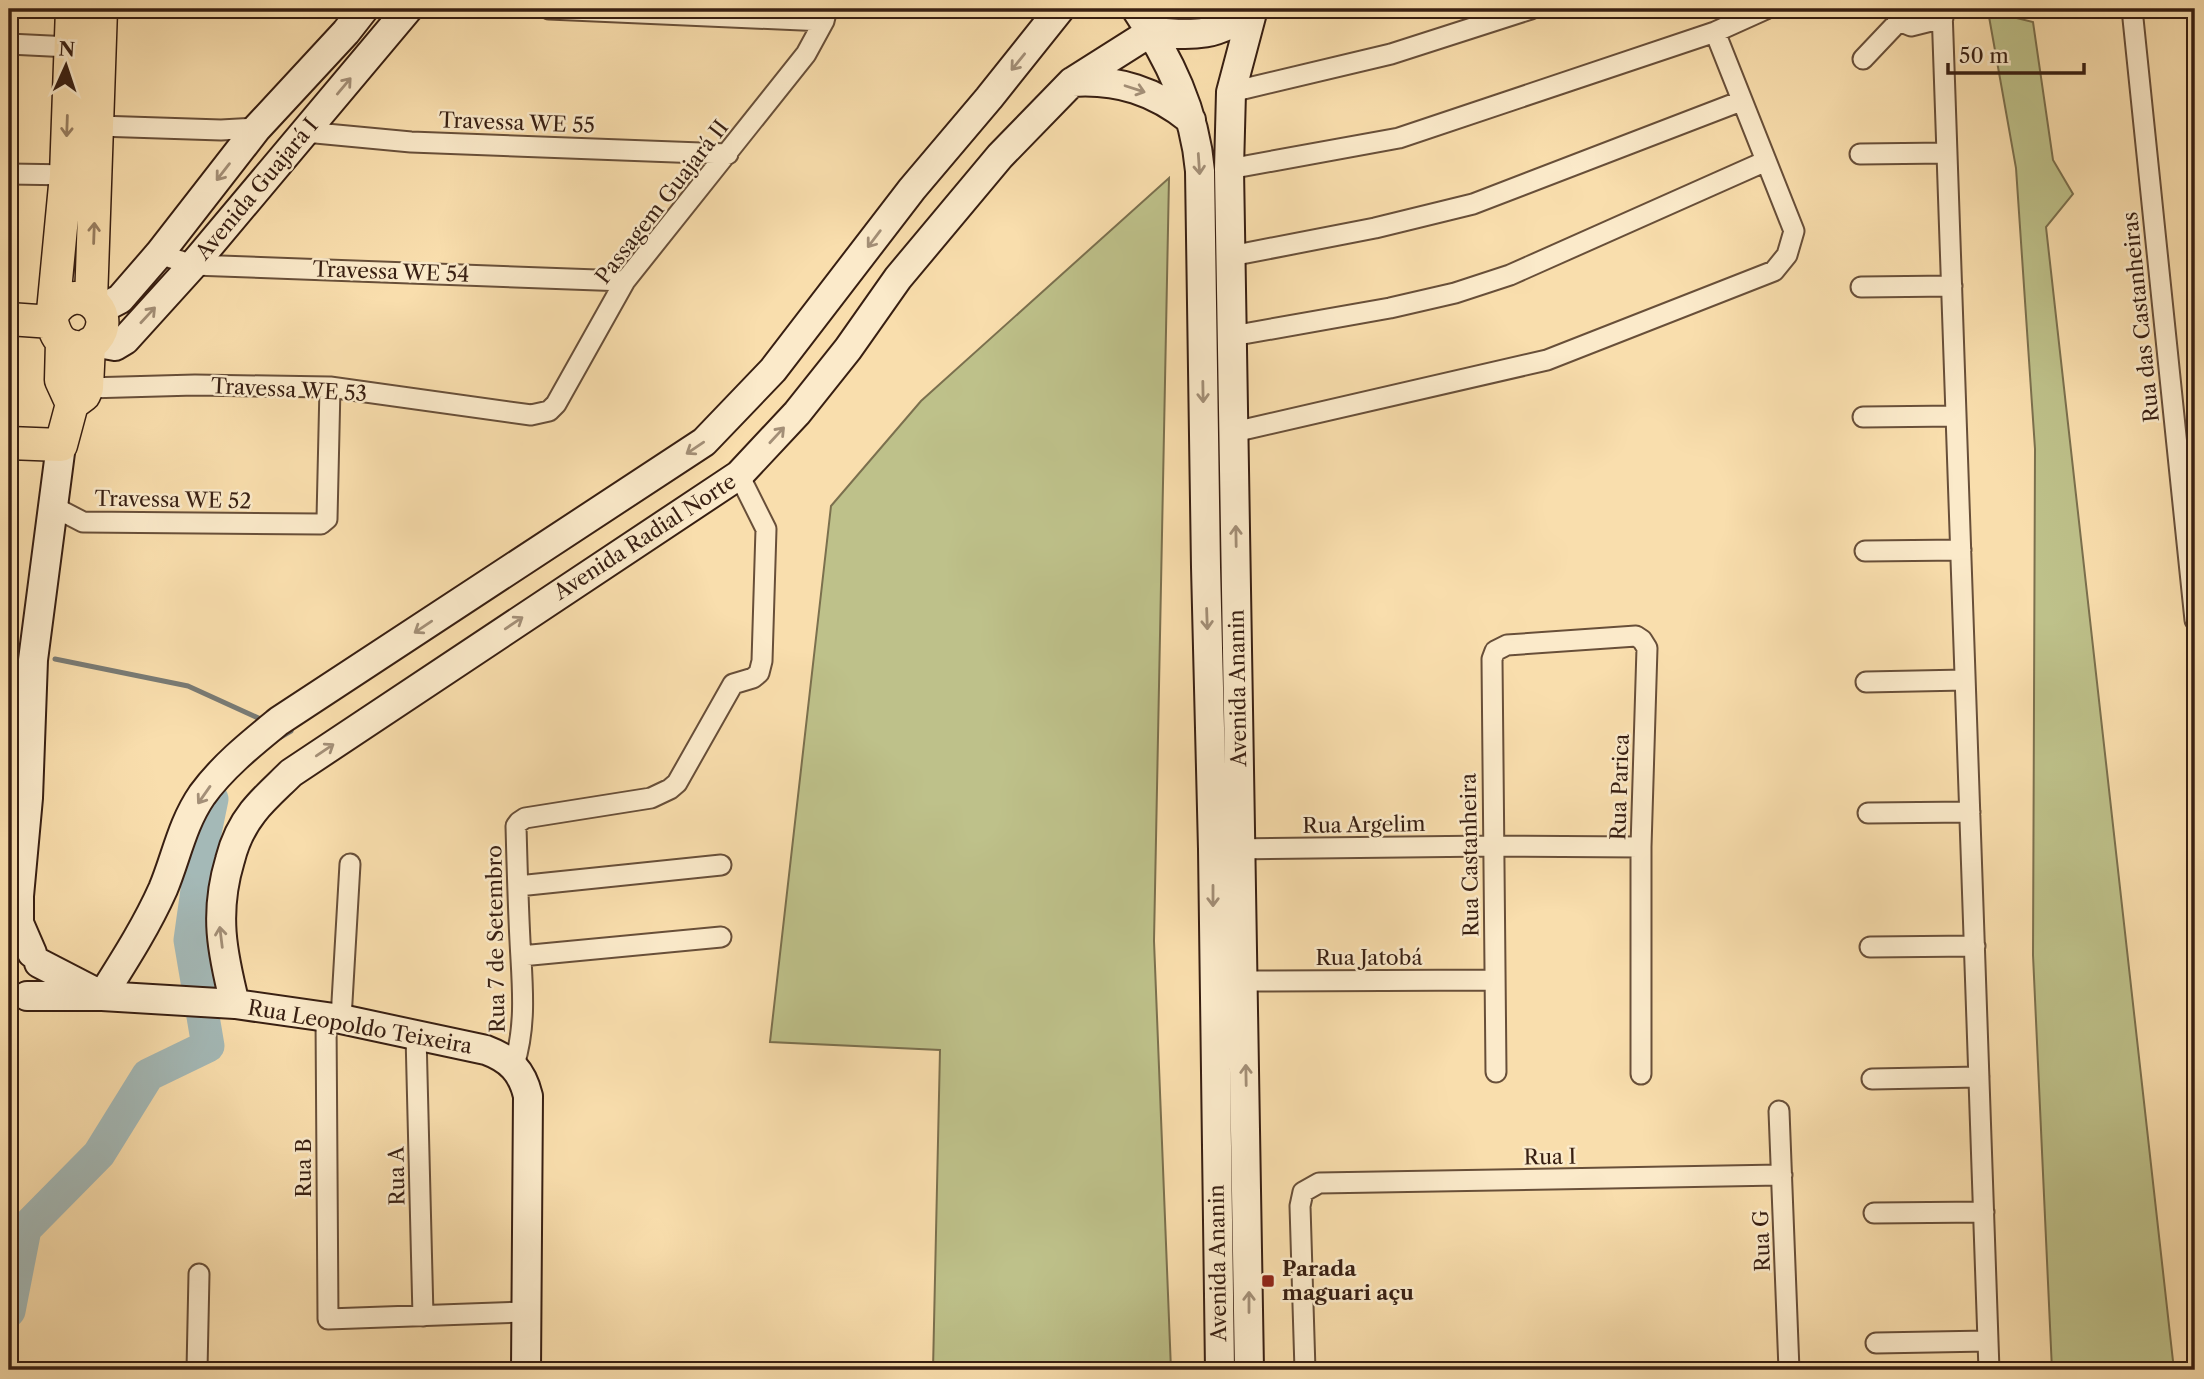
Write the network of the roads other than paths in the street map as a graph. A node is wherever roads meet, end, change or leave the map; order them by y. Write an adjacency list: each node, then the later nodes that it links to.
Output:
1 (72, 9): 17 (main road)
2 (101, 9): 23 (main road)
3 (364, 9): 24 (main road, Avenida Guajará I)
4 (408, 9): 25 (main road, Avenida Guajará I, one-way to 4)
5 (549, 9): 12 (street)
6 (1060, 9): 76 (main road, one-way to 76)
7 (1253, 9): 14 (main road); 20 (main road, Avenida Ananin)
8 (1531, 9): 20 (street)
9 (1766, 9): 15 (street)
10 (2132, 9): 55 (street, Rua das Castanheiras)
11 (1943, 14): 13 (street); 26 (street)
12 (826, 15): 27 (street, Passagem Guajará II)
13 (1897, 15): 18 (street)
14 (1144, 21): 19 (main road, Avenida Radial Norte); 22 (main road, Avenida Ananin)
15 (1715, 32): 21 (street); 30 (street)
16 (9, 44): 17 (street)
17 (70, 47): 32 (main road, one-way to 32)
18 (1863, 59)
19 (1072, 82): 22 (main road, one-way to 22); 51 (main road, Avenida Radial Norte, one-way to 19)
20 (1231, 92): 30 (main road, Avenida Ananin)
21 (1741, 101): 29 (street); 34 (street)
22 (1191, 120): 64 (main road, Avenida Ananin, one-way to 64)
23 (98, 126): 24 (street); 32 (main road)
24 (257, 128): 33 (main road, Avenida Guajará I, one-way to 33)
25 (305, 132): 27 (street, Travessa WE 55); 35 (main road, Avenida Guajará I)
26 (1947, 153): 28 (street); 37 (street)
27 (728, 154): 36 (street, Passagem Guajará II)
28 (1860, 154)
29 (1766, 161): 42 (street); 48 (street)
30 (1229, 169): 34 (main road, Avenida Ananin)
31 (9, 174): 32 (street)
32 (81, 176): 39 (main road, one-way to 32); 41 (main road)
33 (159, 254): 35 (street, Travessa WE 54); 39 (main road, Avenida Guajará I)
34 (1231, 256): 42 (main road, Avenida Ananin)
35 (193, 265): 36 (street, Travessa WE 54); 41 (main road, Avenida Guajará I, one-way to 35)
36 (625, 281): 45 (street, Passagem Guajará II)
37 (1952, 286): 38 (street); 46 (street)
38 (1861, 287)
39 (95, 306): 41 (main road); 41 (main road)
40 (9, 319): 41 (main road)
41 (70, 333): 44 (main road)
42 (1232, 336): 48 (main road, Avenida Ananin)
43 (330, 387): 44 (street, Travessa WE 53); 45 (street, Travessa WE 53); 52 (street, Travessa WE 52)
44 (80, 396): 50 (main road)
45 (531, 415)
46 (1956, 416): 47 (street); 53 (street)
47 (1863, 417)
48 (1234, 432): 64 (main road, Avenida Ananin, one-way to 48)
49 (9, 443): 50 (main road)
50 (61, 445): 52 (main road)
51 (739, 475): 67 (street, Rua 7 de Setembro); 78 (main road, Avenida Radial Norte, one-way to 51)
52 (54, 507): 59 (main road)
53 (1961, 550): 54 (street); 57 (street)
54 (1865, 551)
55 (2195, 620)
56 (1507, 645): 62 (street, Rua Castanheira); 63 (street, Rua Parica)
57 (1965, 680): 58 (street); 60 (street)
58 (1866, 681)
59 (18, 797): 68 (main road)
60 (1970, 812): 61 (street); 70 (street)
61 (1868, 813)
62 (1492, 846): 63 (street, Rua Argelim); 64 (street, Rua Argelim); 74 (street, Rua Castanheira)
63 (1641, 847): 83 (street, Rua Parica)
64 (1227, 849): 75 (main road, Avenida Ananin); 97 (main road, Avenida Ananin, one-way to 97)
65 (350, 864): 79 (street, Rua B)
66 (721, 865): 67 (street)
67 (518, 886): 73 (street, Rua 7 de Setembro)
68 (14, 904): 72 (main road)
69 (721, 937): 73 (street)
70 (1975, 946): 71 (street); 84 (street)
71 (1870, 947)
72 (27, 954): 76 (main road, Rua Leopoldo Teixeira); 77 (main road)
73 (521, 956): 81 (street, Rua 7 de Setembro)
74 (1494, 980): 75 (street, Rua Jatobá); 82 (street, Rua Castanheira)
75 (1244, 981): 98 (main road, Avenida Ananin, one-way to 75)
76 (102, 996): 77 (main road, Rua Leopoldo Teixeira); 78 (main road, Rua Leopoldo Teixeira)
77 (18, 997)
78 (227, 1004): 79 (main road, Rua Leopoldo Teixeira)
79 (333, 1018): 80 (main road, Rua Leopoldo Teixeira); 92 (street, Rua B)
80 (416, 1035): 81 (main road, Rua Leopoldo Teixeira); 92 (street, Rua A)
81 (514, 1065): 91 (main road)
82 (1496, 1072)
83 (1641, 1074)
84 (1979, 1077): 85 (street); 88 (street)
85 (1872, 1079)
86 (1779, 1111): 87 (street, Rua G)
87 (1782, 1175): 99 (street, Rua I); 100 (street, Rua G)
88 (1984, 1212): 89 (street); 93 (street)
89 (1874, 1213)
90 (199, 1274): 95 (street)
91 (525, 1312): 92 (street); 96 (main road)
92 (423, 1316)
93 (1988, 1341): 94 (street); 101 (street)
94 (1876, 1343)
95 (197, 1370)
96 (526, 1370)
97 (1220, 1370)
98 (1250, 1370)
99 (1305, 1370)
100 (1789, 1370)
101 (1989, 1370)

